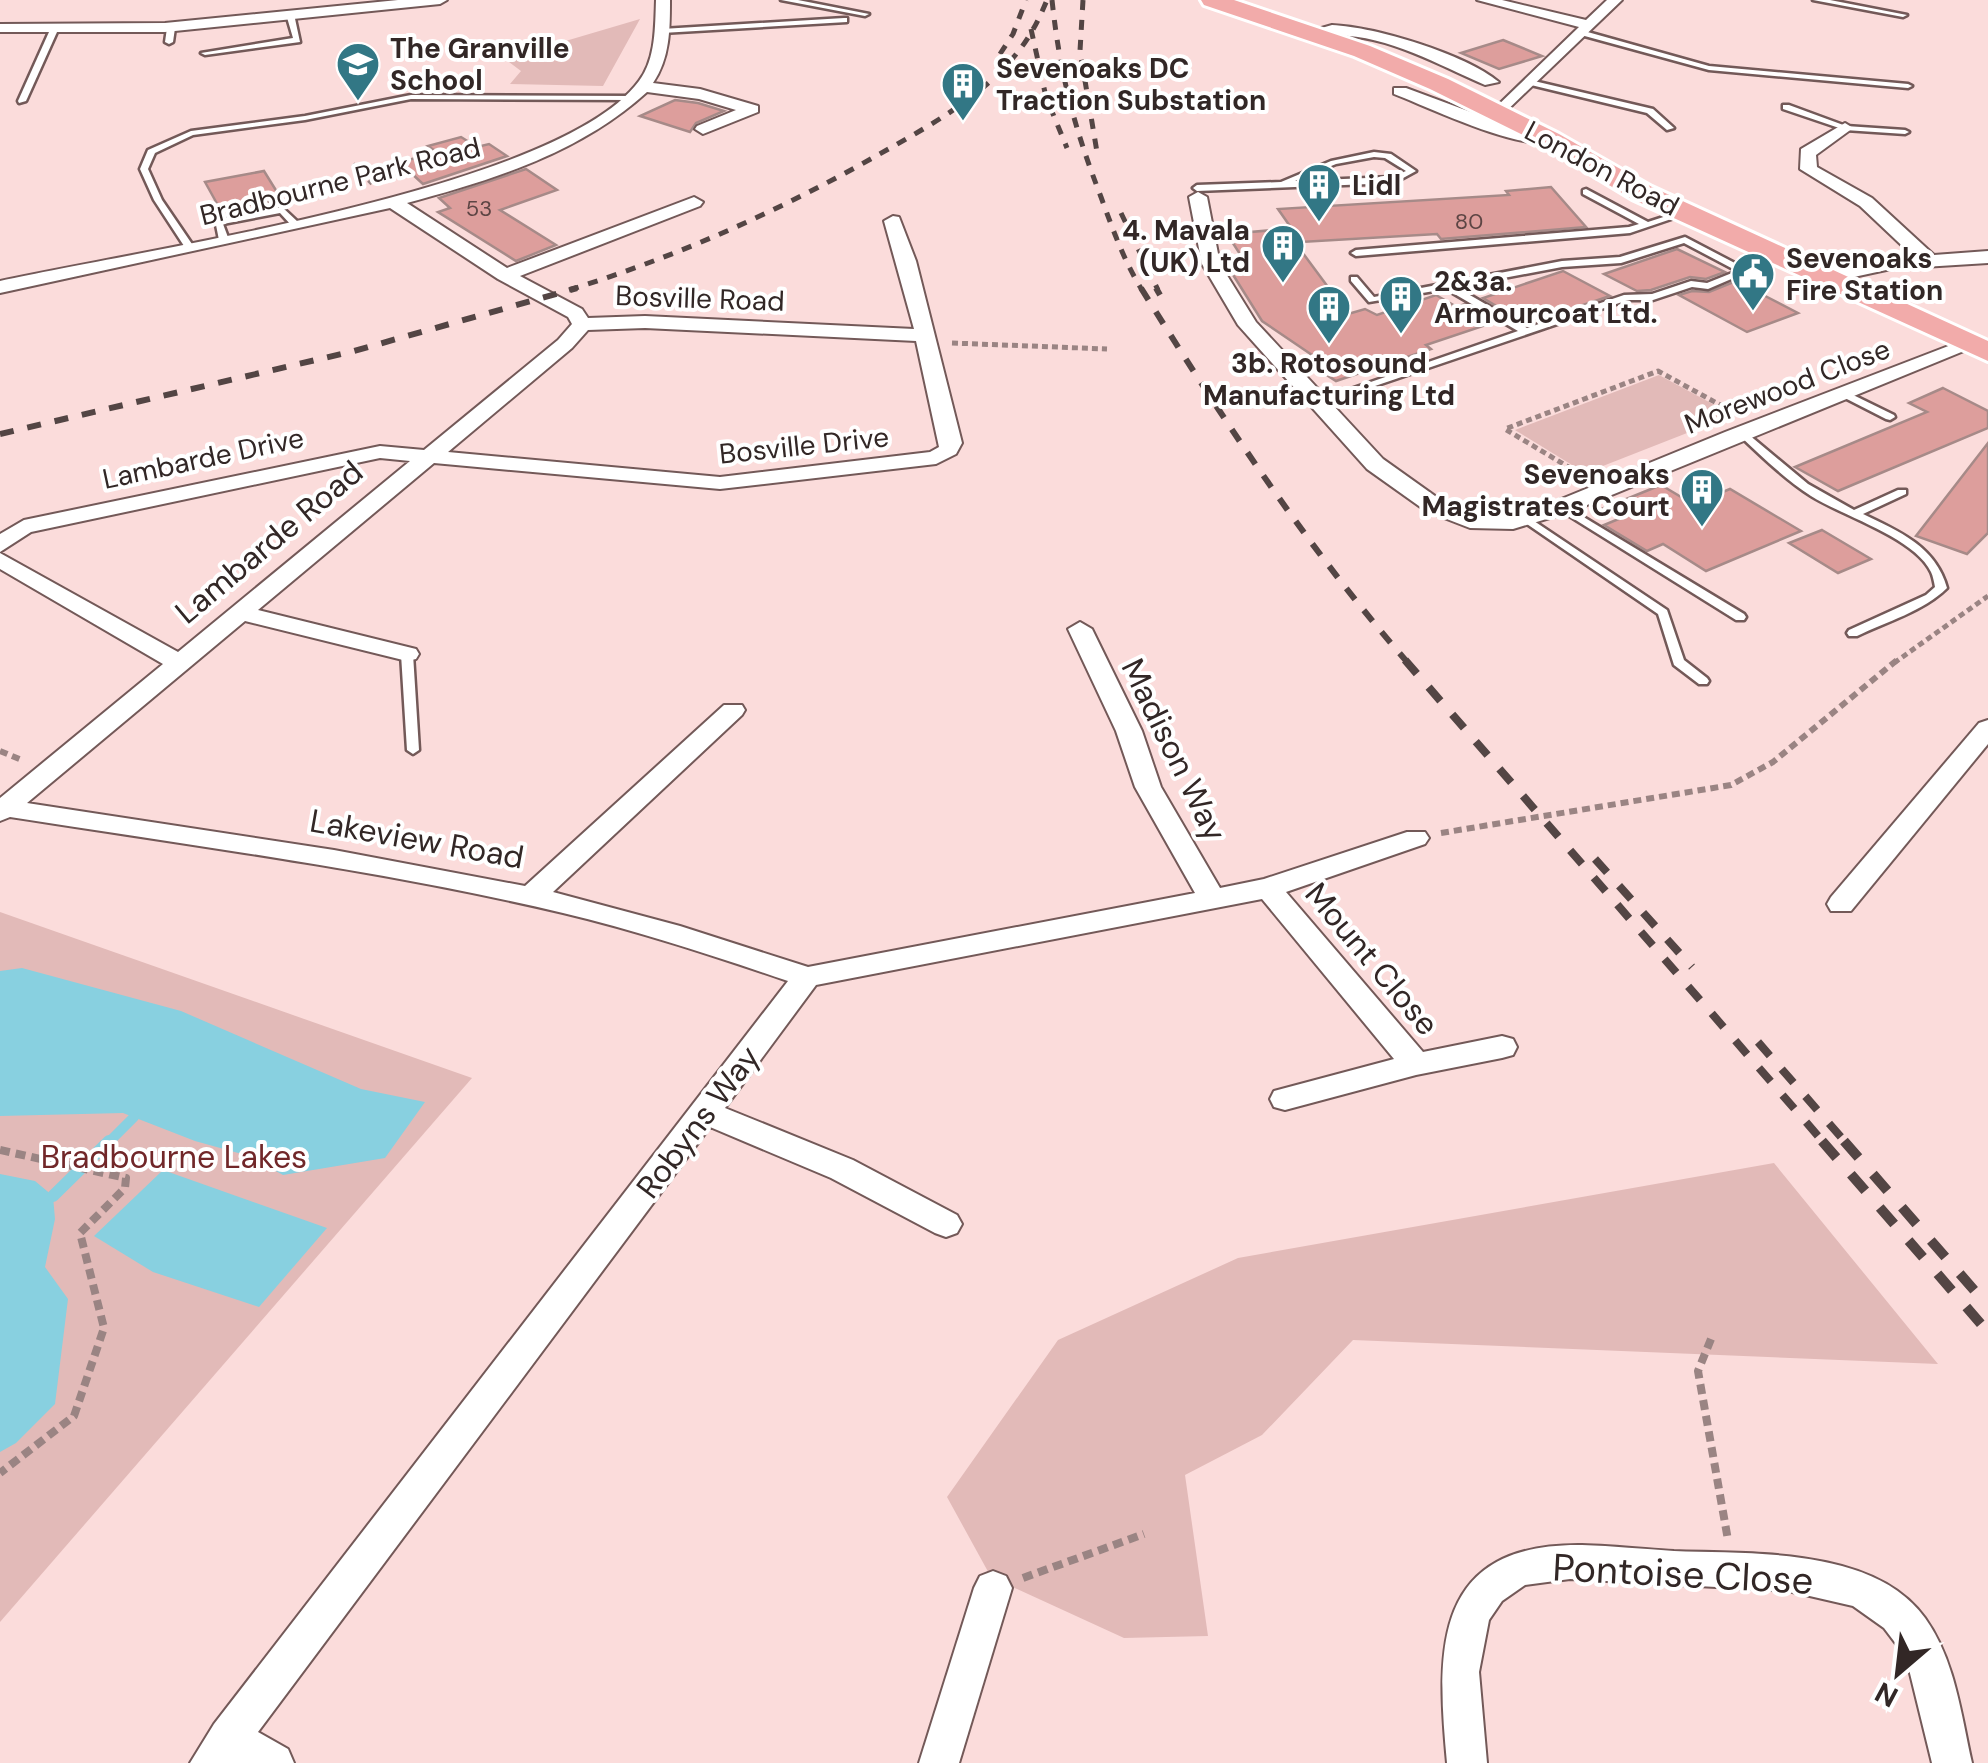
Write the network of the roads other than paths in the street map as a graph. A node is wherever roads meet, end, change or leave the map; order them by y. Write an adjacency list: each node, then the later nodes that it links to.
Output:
1 (440, 0): 8 (street)
2 (662, 0): 15 (street)
3 (785, 0): 9 (lane)
4 (1212, 0): 16 (main road, London Road)
5 (1484, 0): 13 (street)
6 (1615, 0): 13 (street)
7 (1817, 0): 10 (lane)
8 (290, 14): 14 (street); 17 (lane)
9 (865, 14)
10 (1903, 15)
11 (844, 20): 15 (lane)
12 (0, 28): 14 (street)
13 (1586, 29): 19 (street); 20 (lane)
14 (52, 32): 23 (lane)
15 (662, 32): 22 (street)
16 (1312, 32): 18 (street); 25 (main road, London Road)
17 (205, 53)
18 (1491, 82)
19 (1534, 82): 25 (street); 26 (lane)
20 (1908, 86)
21 (1400, 91): 30 (street)
22 (638, 93): 28 (street); 34 (street, Bradbourne Park Road); 39 (lane)
23 (22, 101)
24 (1786, 107): 27 (lane)
25 (1499, 114): 30 (main road, London Road)
26 (1670, 128)
27 (1845, 128): 29 (lane); 42 (street)
28 (703, 129)
29 (1905, 132)
30 (1550, 139): 36 (main road, London Road)
31 (1285, 183): 31 (lane); 33 (lane)
32 (1586, 192): 38 (lane)
33 (1197, 193): 53 (street, Morewood Close)
34 (392, 202): 39 (street, Bradbourne Park Road); 43 (street, Bosville Road)
35 (694, 202): 43 (street)
36 (1684, 213): 38 (lane); 45 (main road, London Road)
37 (894, 221): 50 (street, Bosville Drive)
38 (1647, 225): 40 (lane)
39 (190, 246): 47 (street, Bradbourne Park Road)
40 (1356, 253)
41 (1988, 257): 42 (street)
42 (1928, 260): 45 (street)
43 (505, 275): 48 (street, Bosville Road)
44 (1354, 279): 46 (lane)
45 (1832, 279): 51 (main road, London Road)
46 (1448, 286): 49 (lane); 49 (lane)
47 (0, 287)
48 (582, 324): 50 (street, Bosville Road); 56 (street, Lambarde Road)
49 (1525, 331): 53 (lane)
50 (924, 339): 56 (street, Bosville Drive)
51 (1983, 350): 52 (street, Morewood Close)
52 (1845, 394): 54 (lane); 55 (street, Morewood Close)
53 (1318, 402): 60 (street, Morewood Close)
54 (1890, 417)
55 (1751, 429): 58 (street, Morewood Close); 59 (lane)
56 (426, 456): 61 (street, Lambarde Drive); 64 (street, Lambarde Road)
57 (1902, 492): 59 (lane)
58 (1562, 506): 60 (street, Morewood Close); 65 (lane)
59 (1854, 514): 63 (lane)
60 (1525, 518): 70 (lane)
61 (0, 545)
62 (0, 560): 69 (street)
63 (1913, 605): 67 (lane)
64 (241, 612): 68 (street); 69 (street, Lambarde Road)
65 (1740, 618)
66 (1080, 630): 78 (street, Madison Way)
67 (1853, 633)
68 (407, 654): 73 (lane)
69 (179, 664): 74 (street, Lambarde Road)
70 (1703, 681)
71 (733, 710): 77 (street)
72 (1988, 728): 79 (street)
73 (414, 750)
74 (2, 810): 77 (street, Lakeview Road)
75 (1416, 838): 76 (street)
76 (1268, 888): 78 (street); 82 (street, Mount Close)
77 (532, 896): 80 (street, Lakeview Road)
78 (1211, 897): 80 (street)
79 (1841, 904)
80 (807, 977): 84 (street, Robyns Way)
81 (1502, 1047): 82 (street)
82 (1416, 1064): 83 (street, Mount Close)
83 (1285, 1099)
84 (706, 1113): 85 (street); 87 (street, Robyns Way)
85 (946, 1224)
86 (993, 1588): 89 (street)
87 (218, 1750): 88 (street)
88 (274, 1763)
89 (939, 1763)
90 (1467, 1763): 91 (street, Pontoise Close)
91 (1952, 1763)

